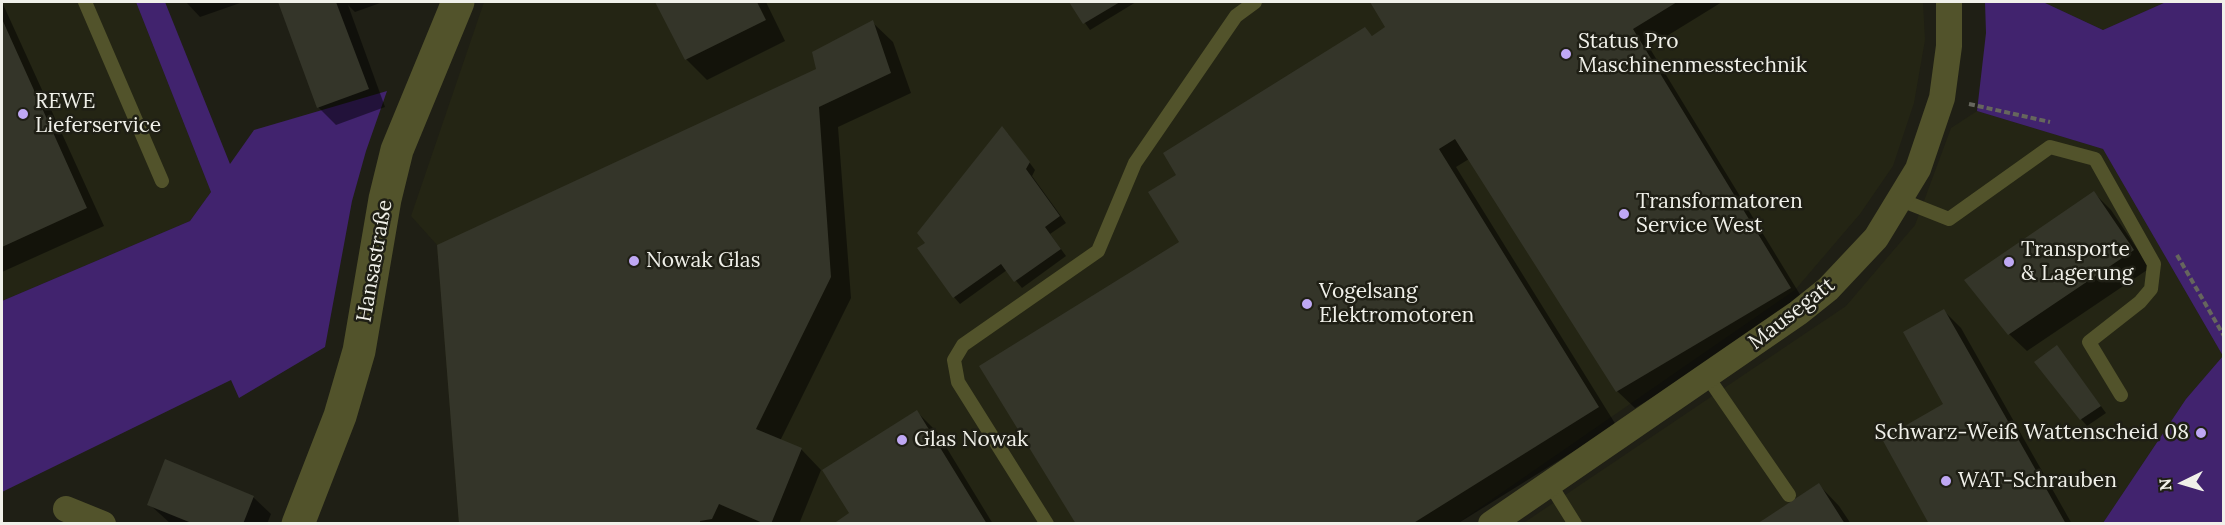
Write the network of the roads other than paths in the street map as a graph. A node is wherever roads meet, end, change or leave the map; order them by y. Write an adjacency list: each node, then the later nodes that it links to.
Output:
1 (85, 2): 5 (lane)
2 (458, 2): 13 (street, Hansastraße)
3 (1255, 2): 14 (lane)
4 (1949, 2): 6 (street, Mausegatt)
5 (162, 181)
6 (1901, 200): 7 (street, Mausegatt); 8 (lane)
7 (1707, 376): 9 (street, Mausegatt); 10 (lane)
8 (2121, 395)
9 (1550, 484): 15 (street, Mausegatt); 16 (lane)
10 (1789, 495)
11 (66, 509): 12 (street)
12 (103, 524)
13 (298, 524)
14 (1047, 524)
15 (1491, 524)
16 (1575, 524)

